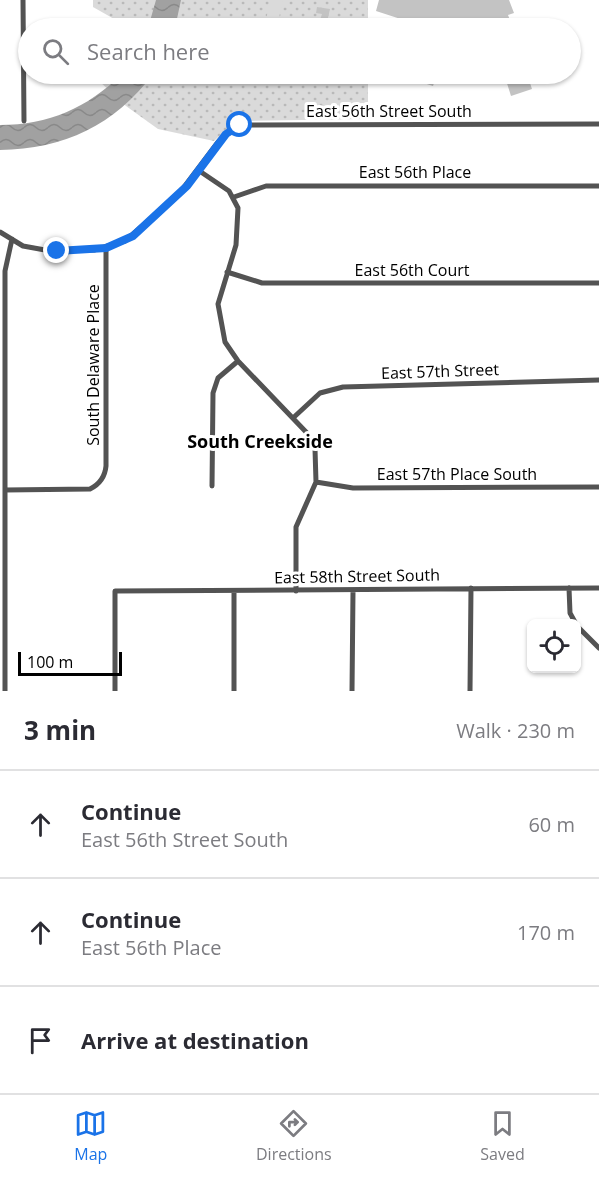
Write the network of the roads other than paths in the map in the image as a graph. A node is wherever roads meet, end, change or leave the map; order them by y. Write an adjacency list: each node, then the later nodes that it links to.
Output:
1 (23, 0): 2 (street)
2 (23, 18)
3 (24, 84): 4 (street)
4 (24, 121)
5 (599, 124): 6 (street, East 56th Street South)
6 (198, 170): 8 (street); 11 (street)
7 (599, 186): 8 (street, East 56th Place)
8 (234, 197): 12 (street)
9 (0, 232): 10 (street)
10 (12, 239): 11 (street); 16 (street)
11 (106, 248): 21 (street, South Delaware Place)
12 (227, 272): 13 (street, East 56th Court); 14 (street)
13 (599, 283)
14 (238, 361): 17 (street); 19 (street)
15 (599, 380): 17 (street, East 57th Street)
16 (2, 386): 21 (street)
17 (293, 418): 18 (street)
18 (316, 482): 20 (street, East 57th Place South); 26 (street)
19 (212, 486)
20 (599, 487)
21 (5, 490): 31 (street)
22 (471, 588): 23 (street, East 58th Street South); 27 (street, East 58th Street South); 36 (street)
23 (569, 588): 24 (street, East 58th Street South); 28 (street)
24 (599, 588)
25 (234, 591): 26 (street, East 58th Street South); 33 (street, East 58th Street South); 34 (street)
26 (296, 591): 27 (street, East 58th Street South)
27 (353, 591): 35 (street)
28 (573, 619)
29 (581, 629): 30 (street)
30 (599, 648)
31 (2, 680): 32 (street)
32 (5, 691)
33 (115, 691)
34 (234, 691)
35 (352, 691)
36 (470, 691)

